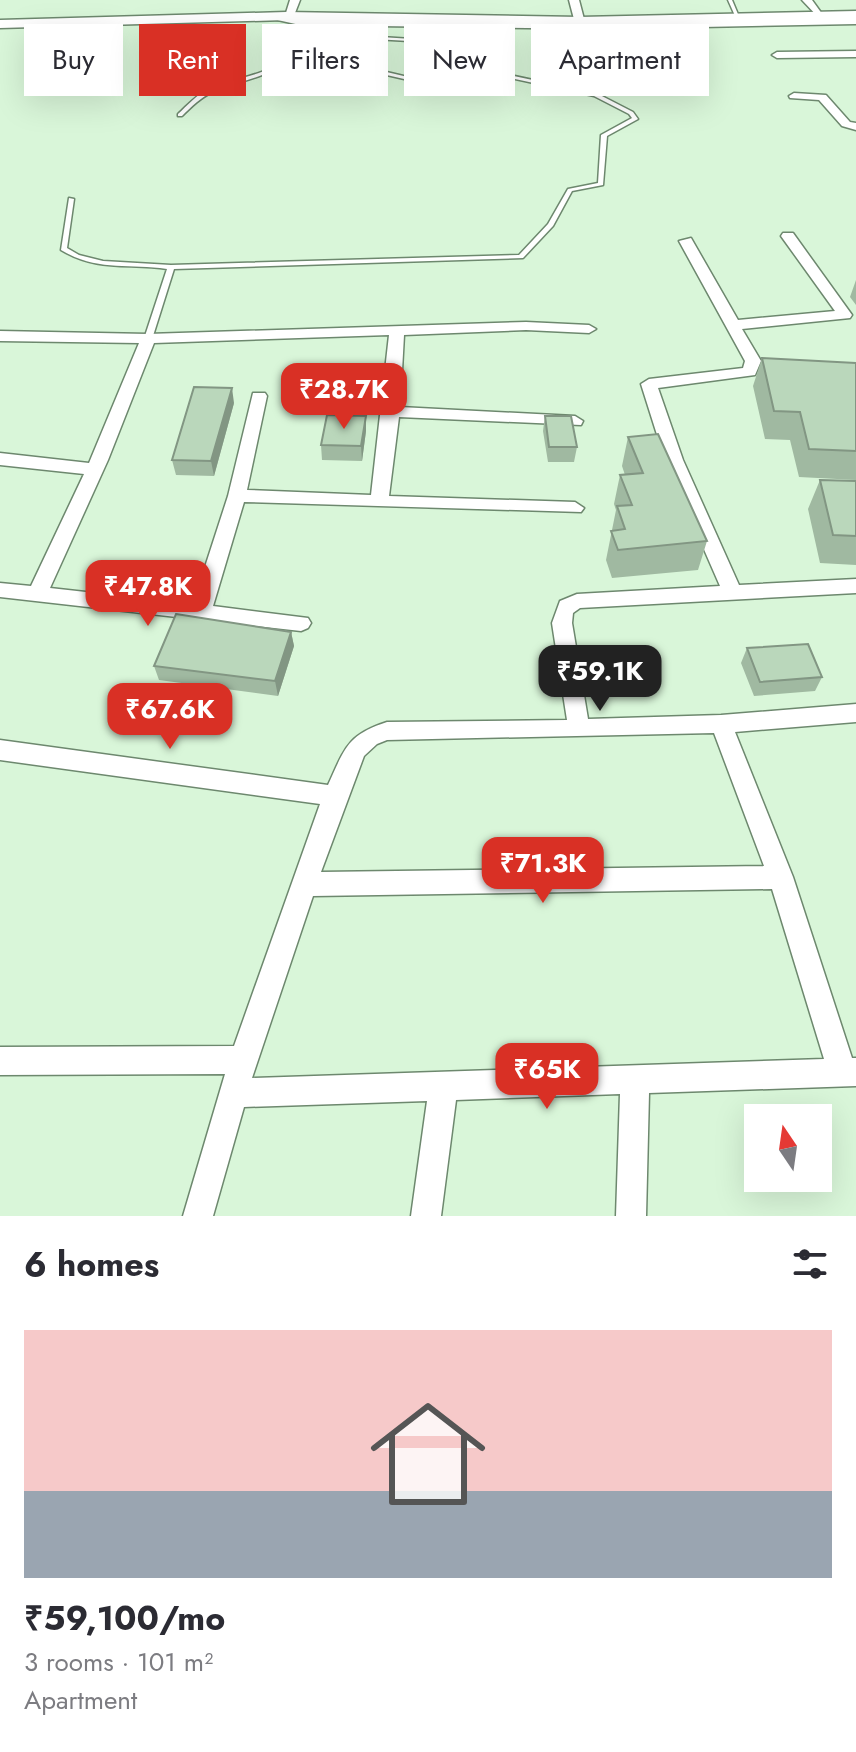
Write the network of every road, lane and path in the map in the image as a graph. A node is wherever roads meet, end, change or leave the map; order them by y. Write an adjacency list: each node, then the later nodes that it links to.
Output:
1 (295, 0): 8 (street)
2 (574, 0): 10 (street)
3 (730, 0): 6 (lane)
4 (807, 0): 5 (street)
5 (822, 16): 6 (street); 7 (street)
6 (738, 18): 10 (street)
7 (856, 18): 10 (street)
8 (292, 22): 9 (street); 10 (street); 20 (lane)
9 (0, 24)
10 (580, 24)
11 (856, 54): 12 (street)
12 (777, 55)
13 (262, 74): 15 (lane)
14 (794, 96): 16 (street)
15 (180, 115)
16 (854, 129)
17 (71, 199): 20 (lane)
18 (788, 236): 21 (street)
19 (686, 241): 21 (street)
20 (171, 267): 25 (lane)
21 (732, 325): 36 (street)
22 (589, 329): 23 (street)
23 (397, 330): 25 (street); 27 (street)
24 (0, 336): 25 (street)
25 (148, 339): 30 (street)
26 (259, 396): 31 (street)
27 (391, 412): 28 (street); 32 (street)
28 (575, 421)
29 (0, 459): 30 (street)
30 (95, 469): 37 (street)
31 (237, 496): 32 (street); 38 (street)
32 (379, 502): 33 (street)
33 (575, 508)
34 (856, 586): 36 (street)
35 (0, 590): 37 (street)
36 (733, 593): 42 (street)
37 (37, 595): 38 (street)
38 (201, 611): 39 (street)
39 (301, 623)
40 (856, 713): 41 (street)
41 (721, 724): 42 (street); 45 (street)
42 (579, 729): 44 (street)
43 (0, 750): 44 (street)
44 (335, 796): 46 (street)
45 (781, 877): 46 (street); 49 (street)
46 (304, 884): 47 (street)
47 (243, 1060): 48 (street); 52 (street)
48 (0, 1061)
49 (850, 1073): 50 (street)
50 (635, 1082): 51 (street); 55 (street)
51 (443, 1088): 52 (street); 54 (street)
52 (234, 1093): 53 (street)
53 (198, 1216)
54 (426, 1216)
55 (631, 1216)

